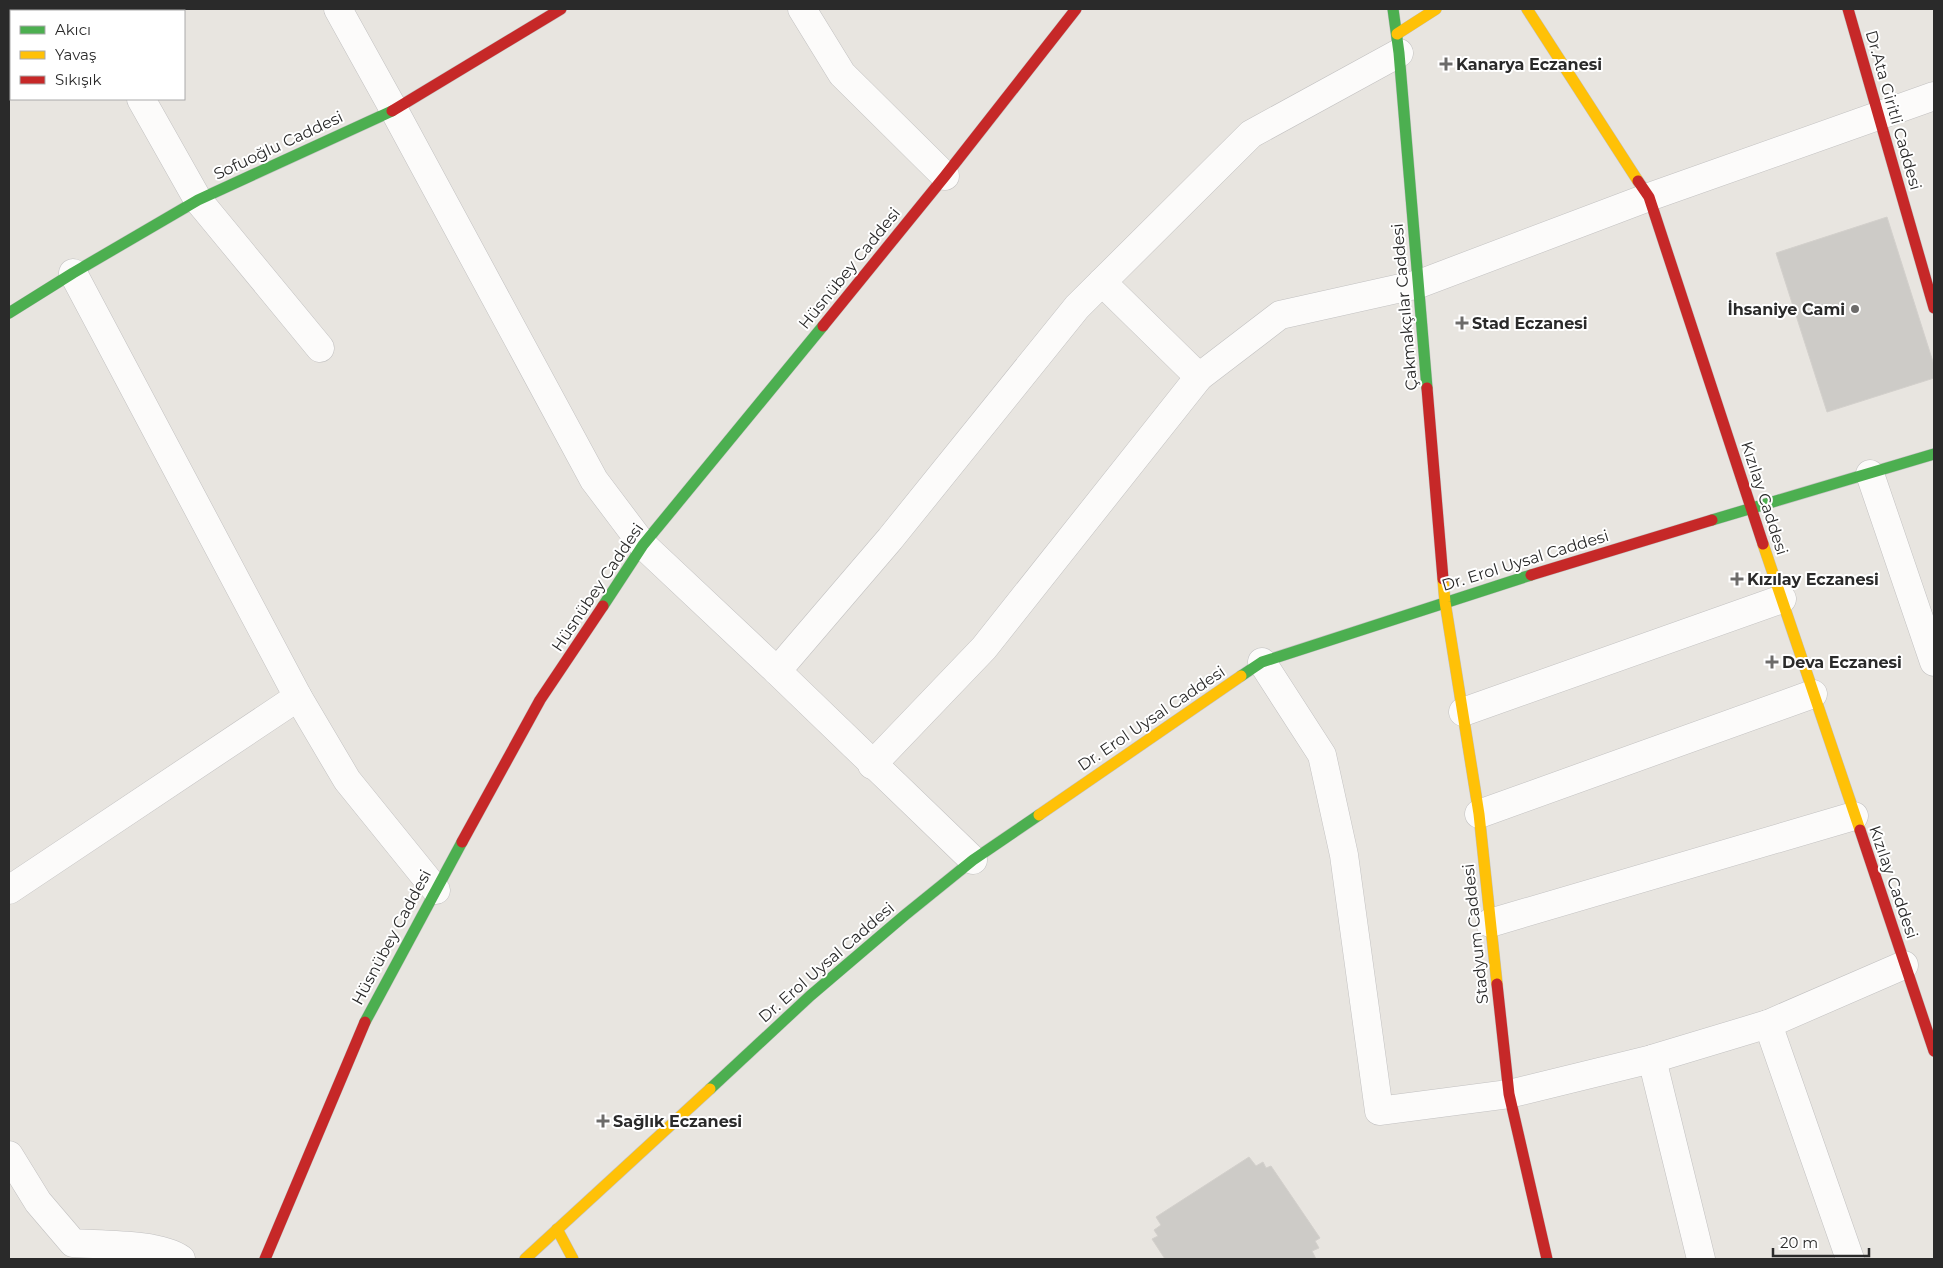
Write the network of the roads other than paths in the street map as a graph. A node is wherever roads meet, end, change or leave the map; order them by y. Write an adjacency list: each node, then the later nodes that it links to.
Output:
1 (338, 9): 12 (street)
2 (561, 9): 12 (street, Sofuoğlu Caddesi)
3 (802, 9): 14 (street)
4 (1076, 9): 14 (street, Hüsnübey Caddesi)
5 (1393, 9): 9 (street, Çakmakçılar Caddesi)
6 (1436, 9): 9 (street)
7 (1526, 9): 15 (street, Kızılay Caddesi)
8 (1848, 9): 13 (street, Dr.Ata Giritli Caddesi)
9 (1398, 43): 18 (street); 19 (street, Çakmakçılar Caddesi)
10 (1934, 96): 13 (street)
11 (142, 100): 16 (street)
12 (394, 110): 16 (street, Sofuoğlu Caddesi); 27 (street)
13 (1879, 115): 15 (street); 20 (street, Dr.Ata Giritli Caddesi)
14 (945, 176): 27 (street, Hüsnübey Caddesi)
15 (1649, 197): 19 (street); 26 (street, Kızılay Caddesi)
16 (198, 200): 17 (street, Sofuoğlu Caddesi); 22 (street)
17 (73, 273): 21 (street, Sofuoğlu Caddesi); 34 (street)
18 (1102, 282): 23 (street); 32 (street)
19 (1418, 284): 23 (street); 29 (street, Çakmakçılar Caddesi)
20 (1934, 308)
21 (9, 313)
22 (320, 348)
23 (1199, 377): 36 (street)
24 (1934, 454): 25 (street, Dr. Erol Uysal Caddesi)
25 (1870, 474): 26 (street, Dr. Erol Uysal Caddesi); 31 (street)
26 (1751, 508): 28 (street, Kızılay Caddesi); 29 (street, Dr. Erol Uysal Caddesi)
27 (643, 546): 32 (street); 41 (street, Hüsnübey Caddesi)
28 (1782, 599): 33 (street, Kızılay Caddesi); 35 (street)
29 (1445, 602): 30 (street, Dr. Erol Uysal Caddesi); 35 (street, Stadyum Caddesi)
30 (1262, 662): 39 (street, Dr. Erol Uysal Caddesi); 47 (street)
31 (1934, 662)
32 (777, 671): 36 (street)
33 (1813, 694): 37 (street); 38 (street, Kızılay Caddesi)
34 (298, 698): 40 (street); 41 (street)
35 (1463, 712): 37 (street, Stadyum Caddesi)
36 (872, 765): 39 (street)
37 (1479, 814): 42 (street, Stadyum Caddesi)
38 (1854, 816): 42 (street); 43 (street, Kızılay Caddesi)
39 (973, 860): 49 (street, Dr. Erol Uysal Caddesi)
40 (9, 890)
41 (436, 890): 52 (street, Hüsnübey Caddesi)
42 (1490, 923): 47 (street, Stadyum Caddesi)
43 (1904, 966): 44 (street); 45 (street, Kızılay Caddesi)
44 (1768, 1024): 46 (street); 57 (street)
45 (1934, 1051)
46 (1652, 1059): 47 (street); 56 (street)
47 (1509, 1094): 55 (street, Stadyum Caddesi)
48 (9, 1155): 50 (street)
49 (557, 1229): 53 (street, Dr. Erol Uysal Caddesi); 54 (street)
50 (101, 1252): 51 (street)
51 (181, 1259)
52 (265, 1259)
53 (526, 1259)
54 (573, 1259)
55 (1547, 1259)
56 (1701, 1259)
57 (1850, 1259)

